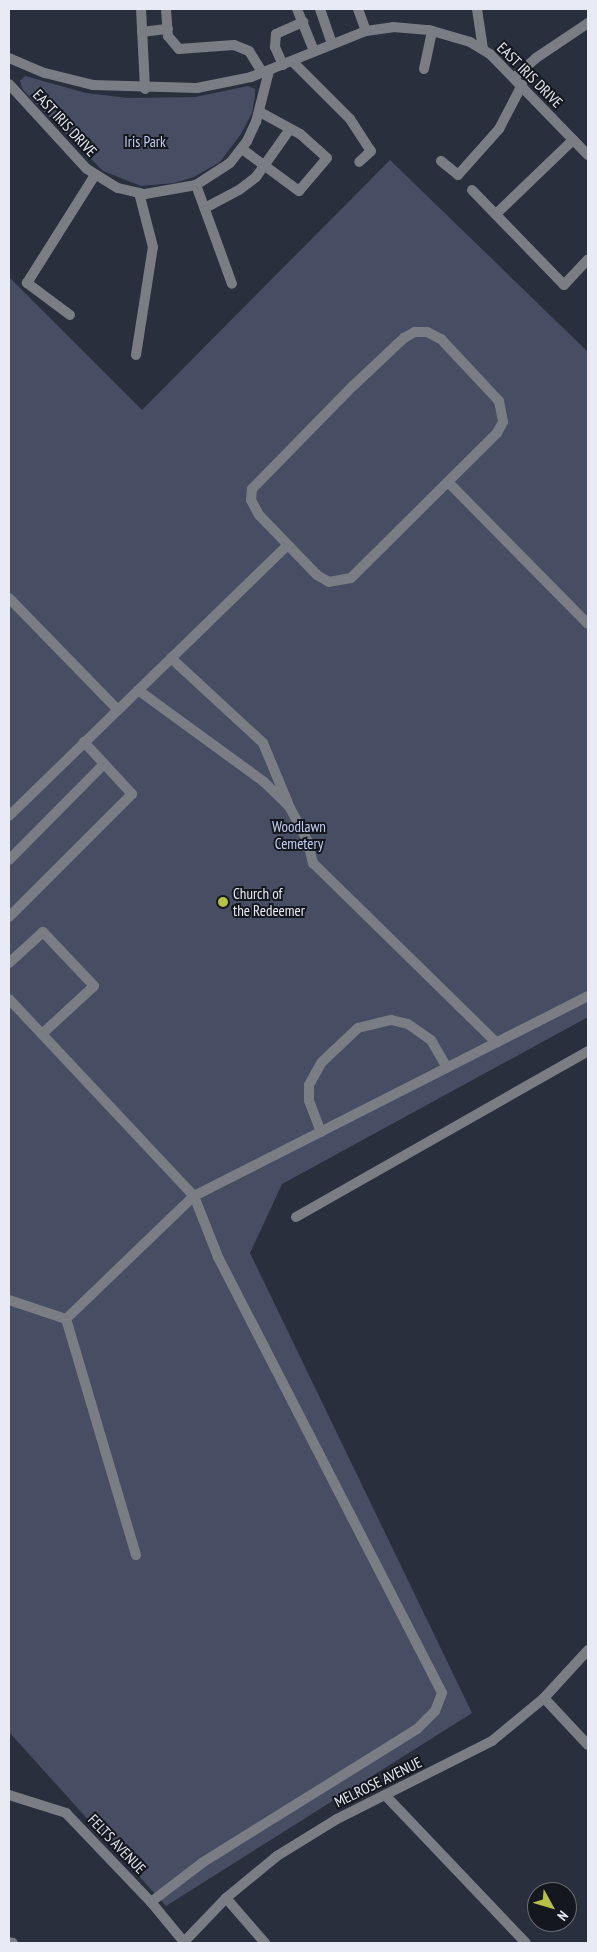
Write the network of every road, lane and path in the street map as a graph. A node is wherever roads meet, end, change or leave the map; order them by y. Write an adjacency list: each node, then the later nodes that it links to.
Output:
1 (140, 9): 12 (street)
2 (166, 9): 9 (street)
3 (297, 9): 7 (street)
4 (320, 9): 13 (street)
5 (358, 9): 10 (street)
6 (477, 9): 14 (street)
7 (302, 22): 15 (street); 17 (street)
8 (588, 23): 20 (street)
9 (168, 29): 12 (street); 19 (street)
10 (366, 31): 11 (street, EAST IRIS DRIVE); 13 (street, EAST IRIS DRIVE)
11 (432, 31): 14 (street, EAST IRIS DRIVE); 18 (street)
12 (142, 32): 22 (street)
13 (332, 43): 15 (street, EAST IRIS DRIVE)
14 (483, 49): 20 (street, EAST IRIS DRIVE)
15 (314, 51): 17 (street, EAST IRIS DRIVE)
16 (9, 58): 22 (street, EAST IRIS DRIVE)
17 (288, 63): 19 (street, EAST IRIS DRIVE); 29 (street)
18 (424, 69)
19 (266, 72): 22 (street, EAST IRIS DRIVE); 23 (street, EAST IRIS DRIVE)
20 (518, 81): 25 (street, EAST IRIS DRIVE); 28 (street)
21 (9, 84): 31 (street, EAST IRIS DRIVE)
22 (145, 89)
23 (260, 112): 24 (street); 26 (street, EAST IRIS DRIVE)
24 (290, 129): 30 (street); 30 (street)
25 (573, 140): 27 (street, EAST IRIS DRIVE); 36 (street)
26 (242, 149): 30 (street); 32 (street, EAST IRIS DRIVE)
27 (588, 155)
28 (441, 161)
29 (359, 162)
30 (266, 166): 35 (street)
31 (95, 175): 34 (street, EAST IRIS DRIVE); 39 (street)
32 (196, 185): 34 (street, EAST IRIS DRIVE); 35 (street)
33 (472, 190): 36 (street)
34 (140, 193): 40 (street)
35 (205, 208): 38 (street)
36 (496, 214): 37 (street)
37 (588, 259)
38 (232, 284)
39 (70, 315)
40 (136, 355)
41 (448, 482): 42 (street); 42 (street); 44 (street)
42 (287, 546): 45 (street)
43 (9, 598): 47 (street)
44 (588, 624)
45 (171, 658): 46 (street); 50 (street)
46 (138, 690): 47 (street); 50 (street)
47 (118, 710): 48 (street)
48 (84, 742): 49 (street); 51 (street)
49 (104, 764): 52 (street); 53 (street)
50 (289, 806): 58 (street)
51 (9, 816)
52 (9, 860)
53 (9, 917)
54 (9, 964): 57 (street)
55 (588, 996): 58 (street)
56 (9, 1000): 57 (street)
57 (42, 1034): 62 (street)
58 (497, 1043): 60 (street)
59 (588, 1051): 63 (street)
60 (447, 1068): 61 (street); 61 (street)
61 (321, 1132): 62 (street)
62 (194, 1196): 65 (street); 73 (street)
63 (296, 1217)
64 (9, 1300): 65 (street)
65 (66, 1319): 66 (street)
66 (136, 1555)
67 (588, 1650): 68 (street, MELROSE AVENUE)
68 (544, 1698): 69 (street); 71 (street, MELROSE AVENUE)
69 (588, 1745)
70 (9, 1795): 73 (street, FELTS AVENUE)
71 (385, 1795): 72 (street, MELROSE AVENUE); 78 (street)
72 (226, 1898): 76 (street, MELROSE AVENUE); 77 (street)
73 (152, 1902): 76 (street, FELTS AVENUE)
74 (9, 1942): 75 (street)
75 (13, 1943)
76 (183, 1943)
77 (265, 1943)
78 (526, 1943)

